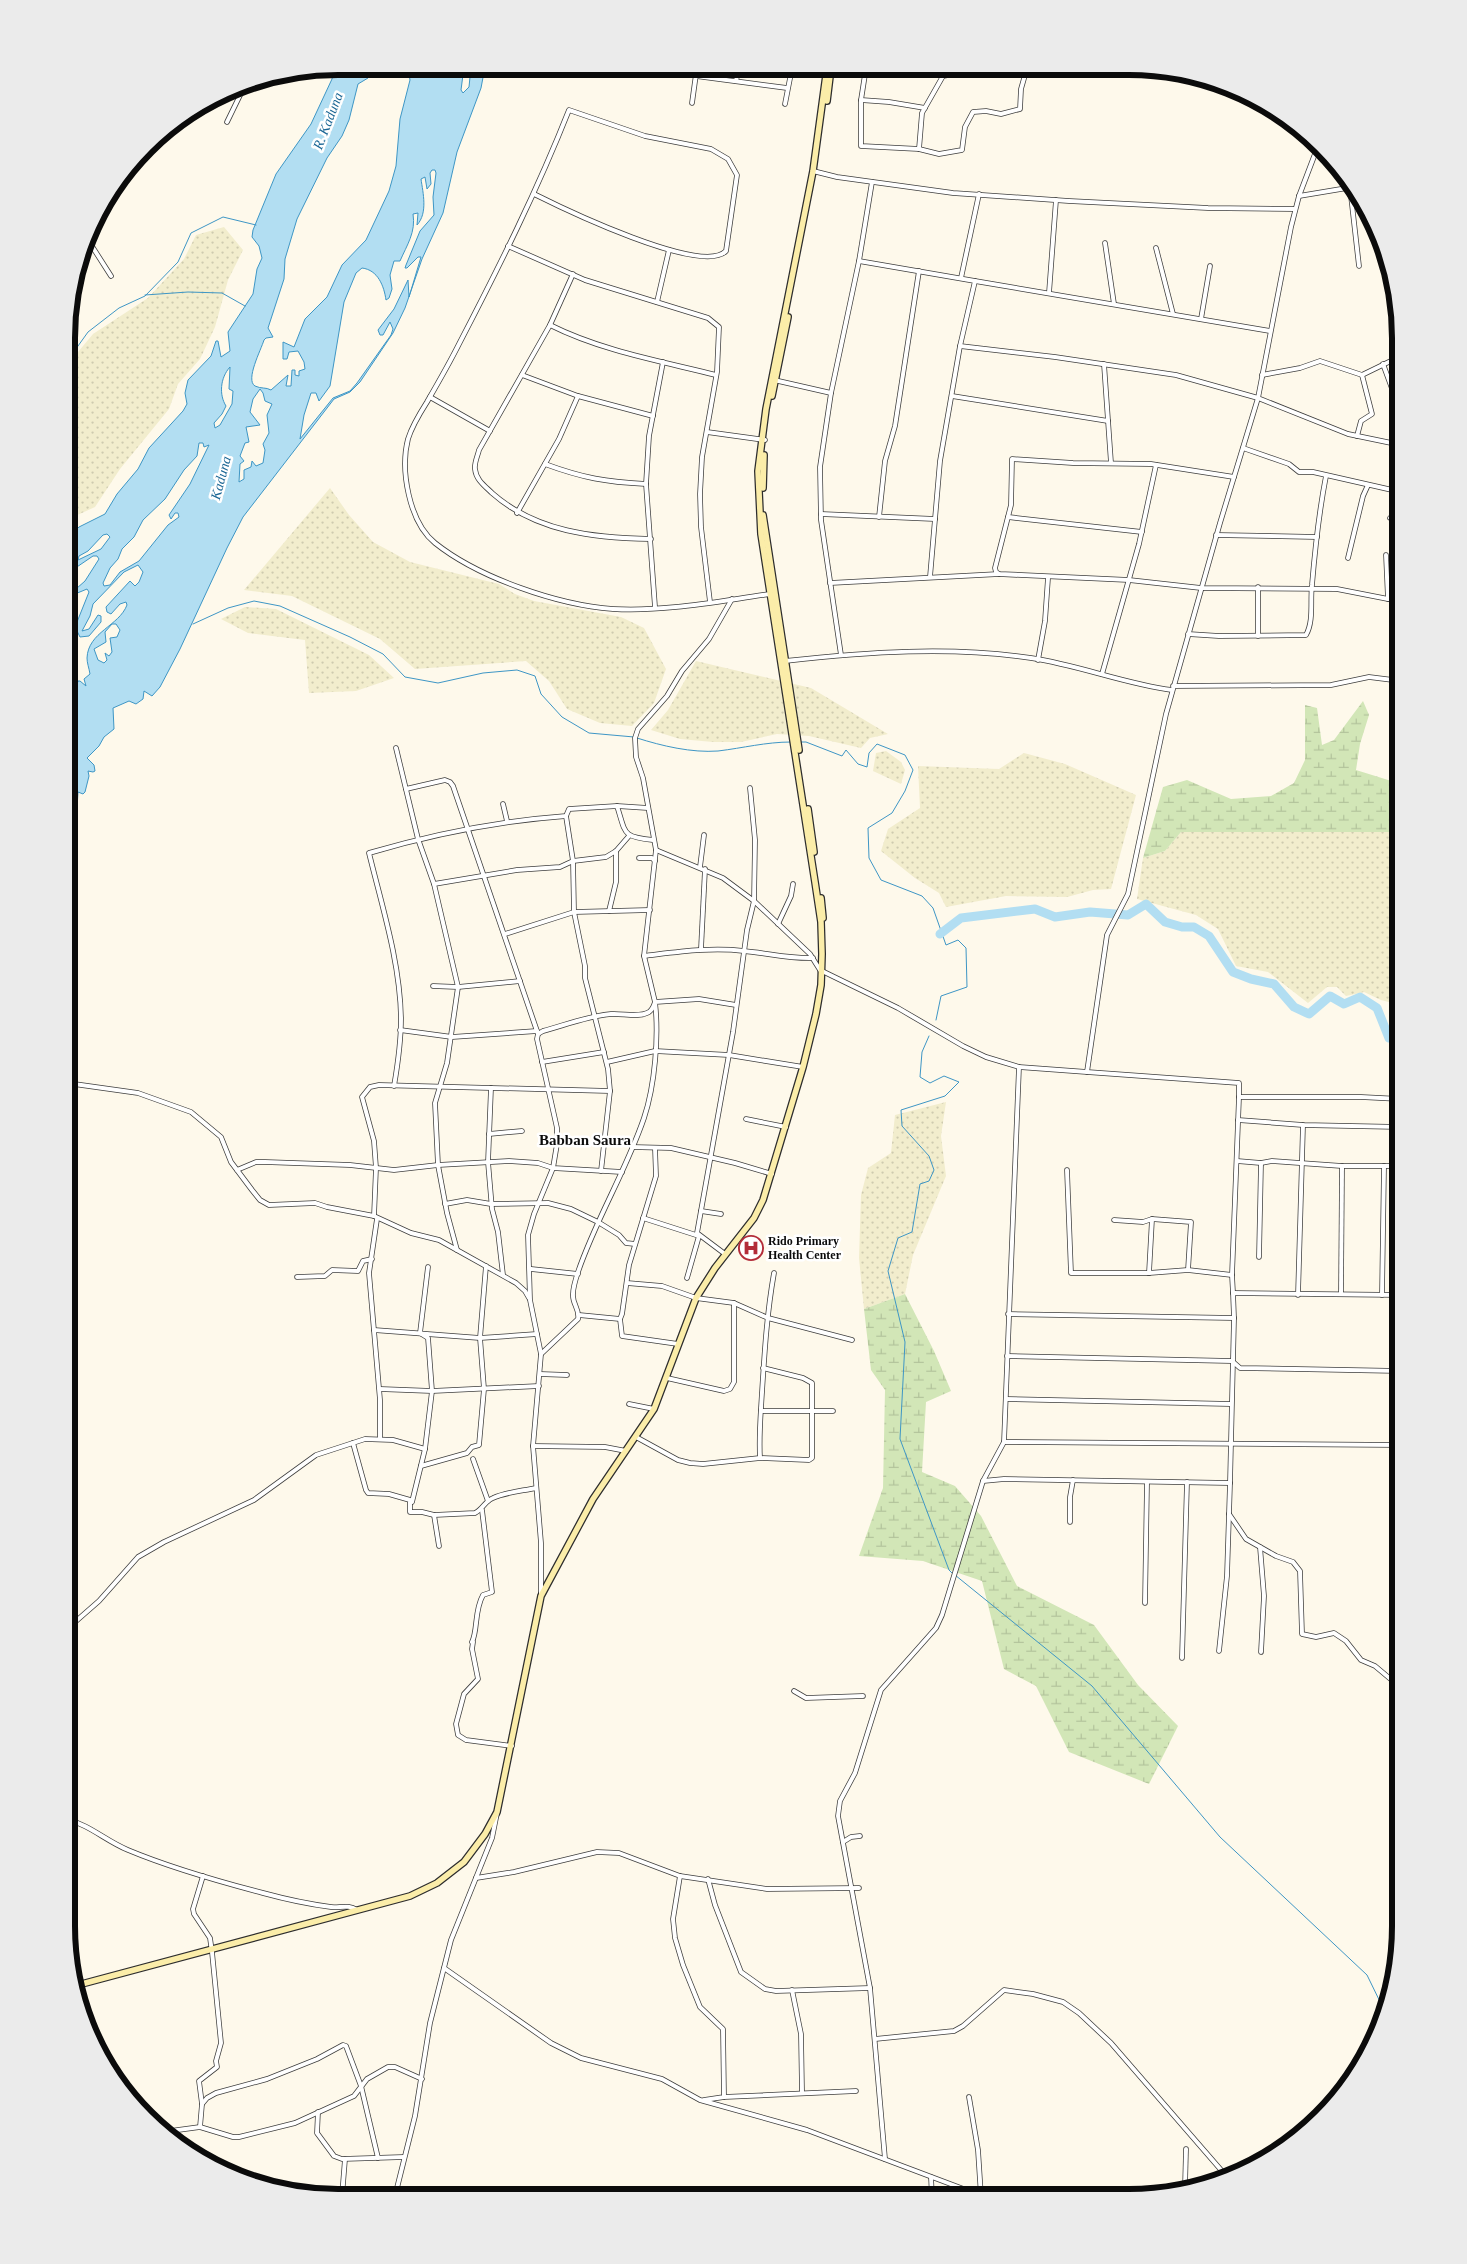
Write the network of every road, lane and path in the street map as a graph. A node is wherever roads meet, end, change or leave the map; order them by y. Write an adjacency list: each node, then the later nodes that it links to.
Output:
1 (737, 75): 10 (street)
2 (790, 75): 11 (street)
3 (826, 75): 20 (main road)
4 (830, 75): 20 (main road)
5 (865, 75): 13 (street)
6 (949, 75): 9 (street)
7 (1025, 75): 18 (street)
8 (696, 76): 10 (street); 14 (street)
9 (944, 76): 16 (street)
10 (736, 80): 11 (street)
11 (787, 88): 15 (street)
12 (241, 94): 17 (street)
13 (861, 100): 16 (street); 18 (street)
14 (692, 103)
15 (785, 104)
16 (925, 108): 18 (street)
17 (227, 122)
18 (920, 149)
19 (1315, 152): 25 (street)
20 (814, 172): 21 (street); 58 (main road)
21 (872, 182): 24 (street); 34 (street)
22 (1345, 188): 25 (street)
23 (534, 194): 31 (street); 33 (street); 33 (street)
24 (979, 194): 26 (street); 40 (street)
25 (1298, 196): 28 (street)
26 (1056, 200): 28 (street); 42 (street)
27 (1353, 201): 36 (street)
28 (1296, 209): 48 (street)
29 (1106, 243): 44 (street)
30 (92, 246): 39 (street)
31 (508, 246): 38 (street); 63 (street)
32 (1156, 248): 45 (street)
33 (669, 250): 43 (street)
34 (859, 261): 37 (street); 60 (street)
35 (1210, 266): 46 (street)
36 (1359, 266)
37 (919, 271): 40 (street); 83 (street)
38 (573, 274): 43 (street); 47 (street)
39 (111, 276)
40 (961, 278): 41 (street)
41 (975, 281): 42 (street); 49 (street)
42 (1049, 293): 44 (street)
43 (657, 302): 56 (street)
44 (1114, 304): 45 (street)
45 (1173, 314): 46 (street)
46 (1200, 319): 48 (street)
47 (550, 326): 51 (street); 55 (street)
48 (1270, 331): 57 (street)
49 (960, 346): 52 (street); 62 (street)
50 (1392, 360): 53 (street)
51 (663, 362): 56 (street); 65 (street)
52 (1104, 364): 64 (street); 66 (street)
53 (1383, 364): 54 (street); 59 (street)
54 (1362, 374): 57 (street); 69 (street)
55 (522, 375): 61 (street); 67 (street)
56 (716, 375): 68 (street)
57 (1262, 375): 64 (street)
58 (774, 380): 60 (street); 70 (main road)
59 (1392, 385)
60 (831, 393): 82 (street)
61 (578, 396): 65 (street); 74 (street)
62 (952, 396): 66 (street); 85 (street)
63 (430, 398): 67 (street); 105 (street)
64 (1258, 398): 69 (street); 72 (street)
65 (653, 416): 78 (street)
66 (1108, 421): 73 (street)
67 (490, 431): 81 (street)
68 (707, 432): 70 (street); 104 (street)
69 (1358, 436): 71 (street)
70 (764, 440): 100 (main road)
71 (1392, 443)
72 (1243, 448): 76 (street); 77 (street)
73 (1112, 463): 75 (street); 84 (street)
74 (544, 464): 78 (street); 81 (street)
75 (1156, 465): 76 (street); 86 (street)
76 (1234, 476): 87 (street)
77 (1326, 476): 79 (street); 88 (street)
78 (646, 484): 89 (street)
79 (1368, 484): 80 (street); 91 (street)
80 (1392, 490)
81 (517, 513): 89 (street)
82 (821, 514): 83 (street); 96 (street)
83 (879, 517): 85 (street)
84 (1008, 517): 86 (street); 92 (street)
85 (935, 519): 93 (street)
86 (1142, 532): 95 (street)
87 (1216, 535): 88 (street); 98 (street)
88 (1317, 537): 99 (street)
89 (650, 539): 105 (street)
90 (1386, 555): 103 (street)
91 (1348, 558)
92 (999, 574): 93 (street); 94 (street)
93 (930, 577): 96 (street)
94 (1048, 578): 95 (street); 109 (street)
95 (1129, 580): 98 (street); 111 (street)
96 (830, 583): 108 (street)
97 (1258, 587): 98 (street); 99 (street); 107 (street)
98 (1201, 588): 106 (street)
99 (1311, 588): 103 (street); 107 (street)
100 (773, 594): 102 (street); 110 (main road)
101 (1392, 598): 103 (street)
102 (732, 599): 104 (street); 119 (street)
103 (1388, 599)
104 (710, 602): 105 (street)
105 (655, 607)
106 (1188, 634): 107 (street); 113 (street)
107 (1258, 636)
108 (841, 655): 109 (street); 110 (street)
109 (1038, 660): 111 (street)
110 (783, 662): 146 (main road)
111 (1102, 674): 113 (street)
112 (1392, 681): 113 (street)
113 (1173, 688): 163 (street)
114 (396, 748): 116 (street)
115 (750, 788): 136 (street)
116 (406, 789): 122 (street); 125 (street)
117 (503, 804): 121 (street)
118 (617, 806): 119 (street); 120 (street); 124 (street)
119 (648, 808): 126 (street)
120 (566, 816): 121 (street); 131 (street)
121 (507, 821): 122 (street)
122 (468, 828): 125 (street); 133 (street)
123 (704, 835): 132 (street)
124 (629, 836): 126 (street); 128 (street)
125 (418, 839): 134 (street); 153 (street)
126 (653, 840): 127 (street)
127 (656, 850): 130 (street); 132 (street)
128 (616, 851): 131 (street); 138 (street)
129 (639, 858): 130 (street)
130 (655, 860): 137 (street)
131 (572, 861): 133 (street); 139 (street)
132 (703, 868): 136 (street); 142 (street)
133 (484, 876): 134 (street); 141 (street)
134 (434, 884): 149 (street)
135 (793, 884): 140 (street)
136 (754, 901): 140 (street); 143 (street)
137 (650, 910): 138 (street); 144 (street)
138 (609, 911): 139 (street)
139 (574, 912): 141 (street); 152 (street)
140 (778, 924): 145 (street)
141 (504, 934): 147 (street)
142 (701, 949): 143 (street); 144 (street)
143 (744, 951): 145 (street); 151 (street)
144 (644, 956): 150 (street)
145 (814, 958): 146 (street)
146 (820, 970): 161 (main road); 162 (street)
147 (520, 981): 149 (street); 154 (street)
148 (433, 986): 149 (street)
149 (458, 988): 155 (street)
150 (654, 1002): 151 (street); 152 (street); 156 (street)
151 (736, 1005): 158 (street)
152 (596, 1017): 154 (street); 157 (street)
153 (400, 1030): 155 (street); 165 (street)
154 (538, 1032): 155 (street); 159 (street)
155 (452, 1038): 166 (street)
156 (654, 1051): 158 (street); 160 (street); 179 (street)
157 (604, 1052): 159 (street); 160 (street)
158 (729, 1055): 161 (street); 181 (street)
159 (542, 1062): 168 (street)
160 (607, 1062): 169 (street)
161 (803, 1067): 175 (main road)
162 (1019, 1067): 163 (street); 235 (street)
163 (1088, 1072): 170 (street)
164 (75, 1084): 192 (street)
165 (394, 1086): 166 (street); 190 (street)
166 (439, 1088): 167 (street); 186 (street)
167 (491, 1088): 168 (street); 178 (street)
168 (549, 1090): 169 (street); 191 (street)
169 (610, 1091): 194 (street)
170 (1239, 1096): 171 (street); 173 (street)
171 (1392, 1099)
172 (746, 1119): 175 (street)
173 (1238, 1120): 174 (street); 182 (street)
174 (1303, 1125): 176 (street); 185 (street)
175 (786, 1127): 196 (main road)
176 (1392, 1127)
177 (522, 1131): 178 (street)
178 (489, 1134): 183 (street)
179 (632, 1146): 180 (street); 195 (street)
180 (655, 1148): 181 (street); 203 (street)
181 (710, 1157): 196 (street); 200 (street)
182 (1236, 1161): 184 (street); 221 (street)
183 (488, 1162): 186 (street); 191 (street); 198 (street)
184 (1261, 1163): 185 (street); 211 (street)
185 (1302, 1163): 187 (street); 229 (street)
186 (438, 1165): 190 (street); 197 (street)
187 (1342, 1166): 188 (street); 228 (street)
188 (1384, 1166): 189 (street); 230 (street)
189 (1392, 1166)
190 (376, 1168): 192 (street); 202 (street)
191 (554, 1168): 194 (street); 199 (street)
192 (237, 1170): 202 (street)
193 (1067, 1170): 217 (street)
194 (601, 1171): 195 (street)
195 (622, 1172): 206 (street)
196 (772, 1174): 210 (main road)
197 (445, 1204): 198 (street); 209 (street)
198 (491, 1204): 199 (street); 220 (street)
199 (538, 1204): 206 (street); 215 (street)
200 (701, 1211): 201 (street); 207 (street)
201 (720, 1214)
202 (376, 1217): 209 (street); 212 (street)
203 (643, 1218): 207 (street); 208 (street)
204 (1152, 1219): 205 (street); 216 (street); 217 (street)
205 (1114, 1220)
206 (598, 1222): 208 (street); 218 (street)
207 (698, 1236): 210 (street); 223 (street)
208 (635, 1244): 224 (street)
209 (457, 1250): 214 (street)
210 (725, 1254): 232 (main road)
211 (1259, 1256)
212 (372, 1259): 222 (street); 240 (street)
213 (428, 1266): 241 (street)
214 (486, 1266): 220 (street); 243 (street)
215 (530, 1269): 218 (street); 225 (street)
216 (1188, 1270): 217 (street); 221 (street)
217 (1149, 1273)
218 (578, 1274): 236 (street)
219 (774, 1274): 238 (street)
220 (503, 1275): 226 (street)
221 (1232, 1275): 227 (street)
222 (297, 1277)
223 (687, 1278)
224 (627, 1283): 232 (street); 237 (street)
225 (530, 1289): 226 (street); 233 (street)
226 (525, 1291): 233 (street)
227 (1233, 1293): 229 (street); 239 (street)
228 (1341, 1294): 229 (street); 230 (street)
229 (1298, 1295)
230 (1382, 1295): 231 (street)
231 (1392, 1296)
232 (696, 1298): 234 (street); 245 (main road)
233 (530, 1300): 242 (street)
234 (734, 1303): 238 (street); 253 (street)
235 (1008, 1314): 239 (street); 247 (street)
236 (579, 1315): 237 (street); 246 (street)
237 (620, 1318): 245 (street)
238 (768, 1318): 244 (street); 249 (street)
239 (1234, 1318): 248 (street)
240 (374, 1330): 241 (street); 255 (street)
241 (420, 1333): 243 (street); 257 (street)
242 (537, 1334): 243 (street); 246 (street)
243 (480, 1338): 256 (street)
244 (852, 1340)
245 (678, 1344): 253 (main road)
246 (541, 1354): 251 (street)
247 (1007, 1356): 248 (street); 258 (street)
248 (1232, 1361): 250 (street); 260 (street)
249 (763, 1368): 262 (street); 263 (street)
250 (1392, 1371)
251 (540, 1374): 252 (street); 254 (street)
252 (567, 1375)
253 (667, 1378): 261 (main road)
254 (539, 1386): 256 (street); 271 (street)
255 (380, 1389): 257 (street); 266 (street)
256 (484, 1389): 257 (street); 276 (street)
257 (432, 1391): 272 (street)
258 (1006, 1399): 260 (street); 268 (street)
259 (629, 1404): 261 (street)
260 (1231, 1404): 269 (street)
261 (654, 1409): 265 (main road)
262 (761, 1410): 263 (street); 274 (street)
263 (813, 1410): 264 (street); 274 (street)
264 (833, 1411)
265 (636, 1437): 273 (main road); 274 (street)
266 (380, 1439): 267 (street); 272 (street)
267 (353, 1442): 285 (street); 293 (street)
268 (1004, 1442): 269 (street); 278 (street)
269 (1231, 1445): 270 (street); 281 (street)
270 (1392, 1445)
271 (533, 1446): 273 (street); 282 (street)
272 (425, 1449): 276 (street)
273 (626, 1451): 291 (main road)
274 (760, 1458)
275 (473, 1459): 283 (street)
276 (421, 1466): 285 (street)
277 (1073, 1480): 278 (street); 279 (street); 288 (street)
278 (983, 1481): 304 (street)
279 (1147, 1482): 280 (street); 292 (street)
280 (1187, 1482): 281 (street); 296 (street)
281 (1230, 1483): 286 (street)
282 (536, 1488): 283 (street); 291 (street)
283 (488, 1501): 284 (street)
284 (482, 1510): 287 (street); 300 (street)
285 (410, 1512): 287 (street)
286 (1229, 1514): 290 (street); 294 (street)
287 (434, 1515): 289 (street)
288 (1070, 1522)
289 (439, 1546)
290 (1260, 1547): 295 (street); 297 (street)
291 (541, 1596): 300 (main road)
292 (1145, 1603)
293 (75, 1623)
294 (1219, 1651)
295 (1261, 1652)
296 (1182, 1658)
297 (1392, 1681)
298 (794, 1690): 299 (street)
299 (862, 1696)
300 (512, 1746): 301 (main road)
301 (498, 1812): 307 (street); 311 (main road)
302 (75, 1821): 305 (street)
303 (860, 1836): 304 (street)
304 (843, 1842): 309 (street)
305 (203, 1876): 311 (street); 312 (street)
306 (680, 1876): 307 (street); 308 (street); 322 (street)
307 (476, 1878): 313 (street)
308 (708, 1879): 309 (street); 316 (street)
309 (851, 1887): 310 (street); 315 (street)
310 (859, 1888)
311 (358, 1911): 312 (main road)
312 (211, 1950): 314 (main road); 325 (street)
313 (444, 1968): 318 (street); 324 (street)
314 (82, 1984)
315 (870, 1988): 316 (street); 317 (street)
316 (792, 1990): 321 (street)
317 (875, 2039): 333 (street); 334 (street)
318 (422, 2079): 319 (street); 330 (street)
319 (361, 2086): 325 (street); 326 (street); 331 (street)
320 (856, 2091): 321 (street)
321 (802, 2092): 322 (street)
322 (724, 2097): 324 (street)
323 (969, 2097): 341 (street)
324 (700, 2100): 333 (street)
325 (202, 2104): 327 (street)
326 (318, 2112): 327 (street); 332 (street)
327 (200, 2127): 328 (street)
328 (173, 2131)
329 (1186, 2149): 336 (street)
330 (404, 2157): 331 (street); 338 (street)
331 (378, 2158): 332 (street)
332 (345, 2159): 337 (street)
333 (885, 2160): 335 (street)
334 (1222, 2171)
335 (931, 2177): 339 (street); 340 (street)
336 (1185, 2183)
337 (343, 2189)
338 (397, 2189)
339 (932, 2189)
340 (962, 2189)
341 (981, 2189)

